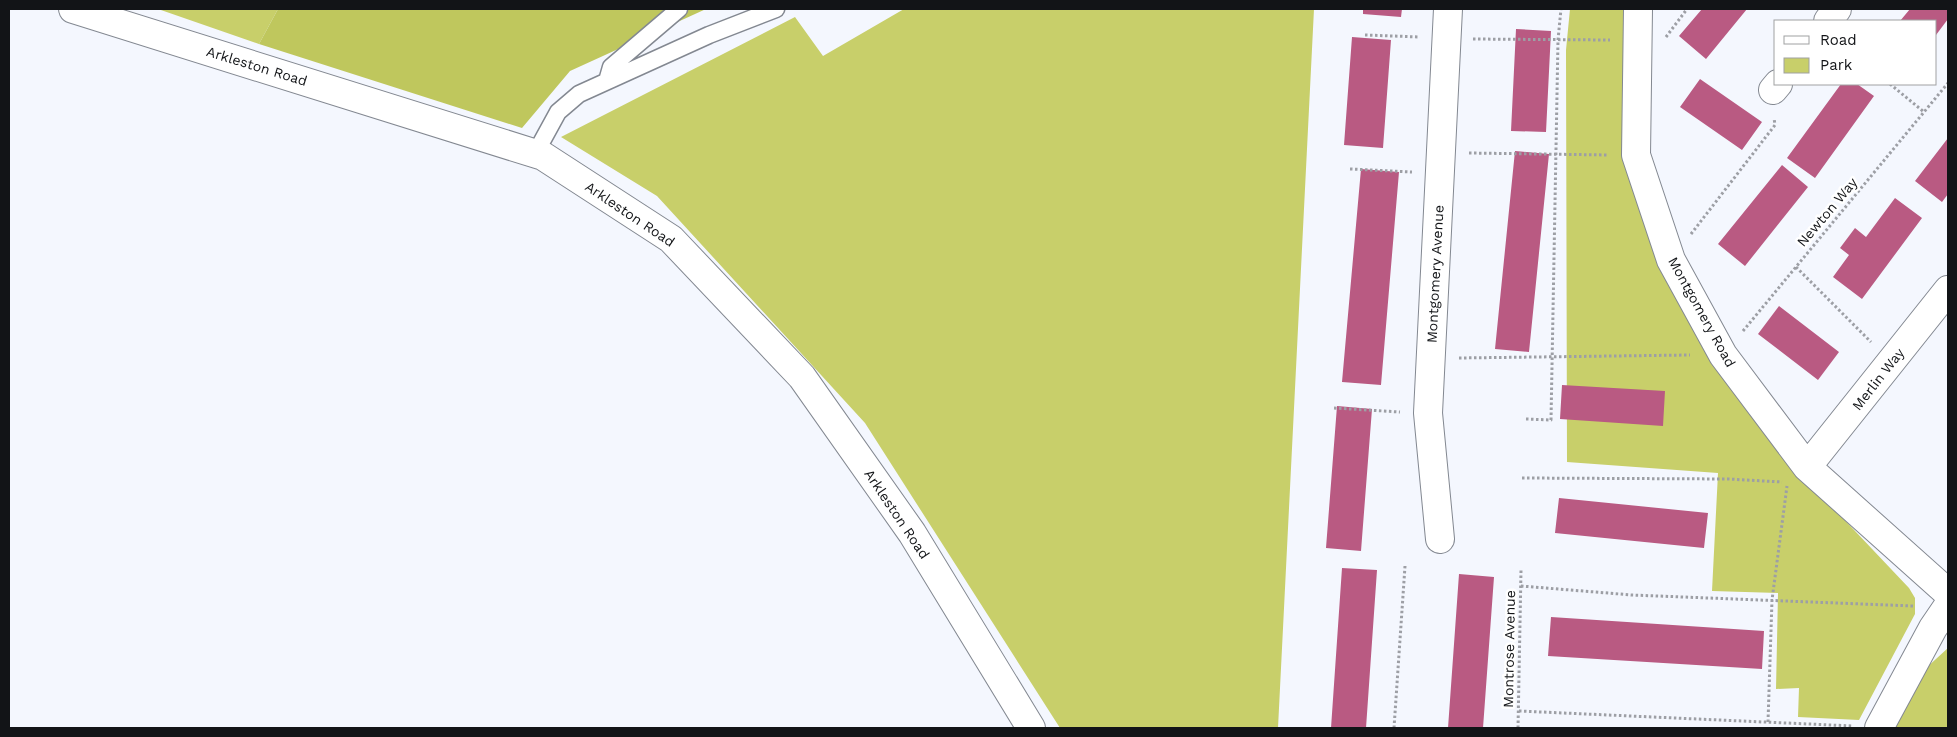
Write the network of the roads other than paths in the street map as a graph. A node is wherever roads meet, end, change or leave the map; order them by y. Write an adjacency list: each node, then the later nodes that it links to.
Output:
1 (73, 9): 9 (street, Arkleston Road)
2 (679, 9): 8 (lane)
3 (776, 9): 8 (lane)
4 (1448, 9): 12 (street, Montgomery Avenue)
5 (1638, 9): 11 (street, Montgomery Road)
6 (1837, 9): 7 (street)
7 (1829, 20)
8 (607, 81): 9 (lane)
9 (535, 154): 16 (street, Arkleston Road)
10 (1948, 290): 11 (street, Merlin Way)
11 (1807, 467): 13 (street, Montgomery Road)
12 (1440, 539)
13 (1948, 593)
14 (1948, 606): 15 (street)
15 (1868, 727)
16 (1031, 728)

